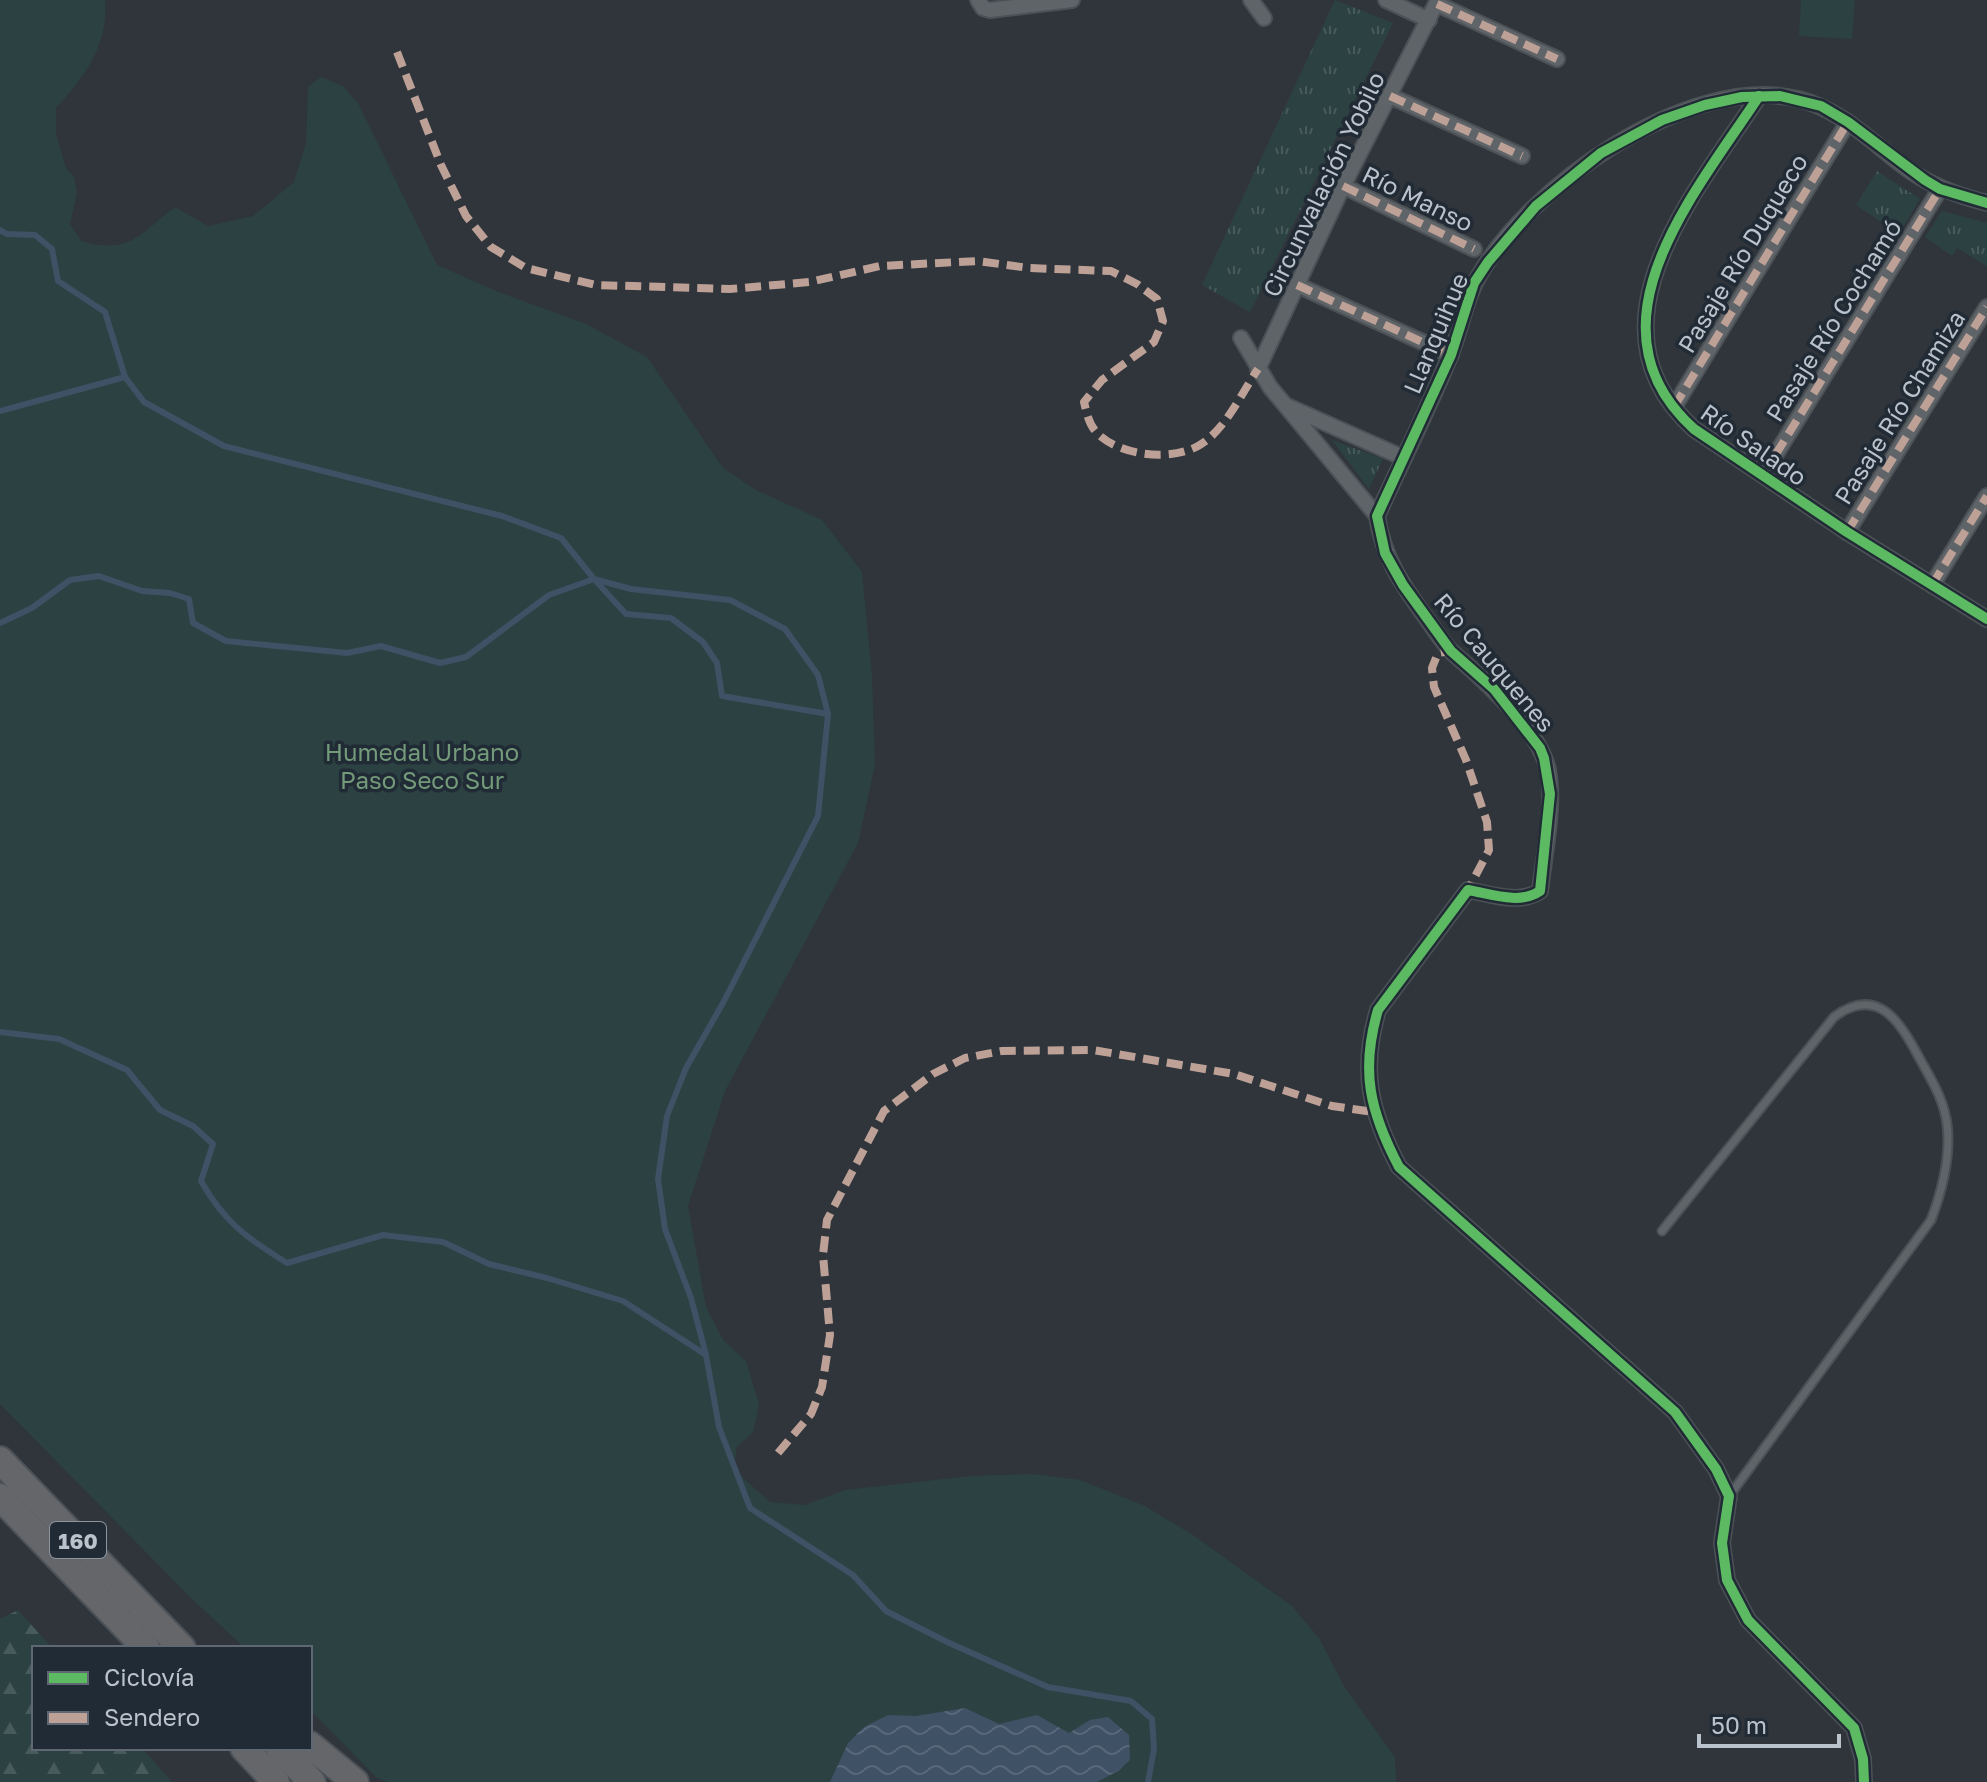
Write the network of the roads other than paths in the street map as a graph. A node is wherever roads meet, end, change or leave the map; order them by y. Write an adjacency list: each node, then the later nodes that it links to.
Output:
1 (978, 0): 2 (street)
2 (1072, 0)
3 (1251, 0): 6 (street)
4 (1386, 0): 7 (street)
5 (1437, 2): 7 (street, Circunvalación Yobilo); 8 (street)
6 (1264, 18)
7 (1429, 20): 9 (street, Circunvalación Yobilo)
8 (1557, 59)
9 (1390, 96): 12 (street); 13 (street, Circunvalación Yobilo)
10 (1759, 96): 11 (street, Llanquihue); 20 (street, Llanquihue); 23 (street, Río Salado)
11 (1848, 122): 14 (street, Llanquihue); 23 (street, Pasaje Río Duqueco)
12 (1522, 156)
13 (1343, 186): 16 (street, Río Manso); 17 (street, Circunvalación Yobilo)
14 (1940, 189): 15 (street, Llanquihue); 25 (street, Pasaje Río Cochamó)
15 (1987, 203)
16 (1474, 249)
17 (1297, 285): 20 (street); 21 (street, Circunvalación Yobilo)
18 (1987, 307): 28 (street, Pasaje Río Chamiza)
19 (1241, 338): 21 (street)
20 (1451, 355): 24 (street, Llanquihue)
21 (1258, 369): 22 (street)
22 (1284, 404): 24 (street); 27 (street)
23 (1674, 407): 25 (street, Río Salado)
24 (1404, 458): 27 (street, Llanquihue)
25 (1763, 475): 28 (street, Río Salado)
26 (1987, 496): 29 (street)
27 (1377, 516): 33 (street, Río Cauquenes)
28 (1847, 532): 29 (street, Río Salado)
29 (1932, 585): 30 (street, Río Salado)
30 (1987, 619)
31 (1662, 1231): 33 (lane)
32 (0, 1460): 35 (highway, 160)
33 (1729, 1496): 47 (street)
34 (0, 1497): 36 (highway, 160)
35 (156, 1621): 37 (highway, 160); 38 (highway)
36 (144, 1646)
37 (180, 1646)
38 (187, 1646)
39 (312, 1747): 46 (highway)
40 (236, 1750): 43 (highway)
41 (246, 1750): 44 (highway)
42 (281, 1750): 45 (highway)
43 (259, 1782)
44 (276, 1782)
45 (312, 1782)
46 (355, 1782)
47 (1864, 1782)

